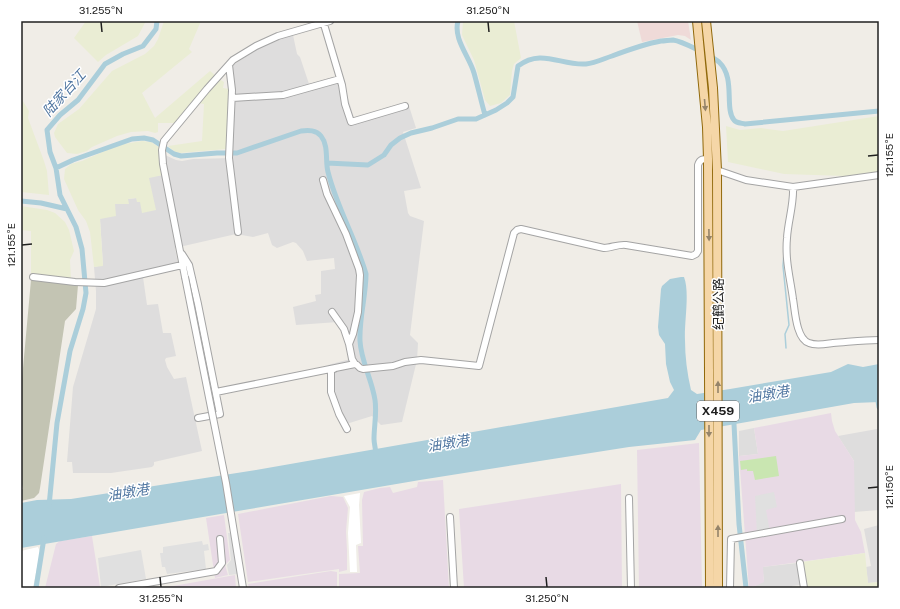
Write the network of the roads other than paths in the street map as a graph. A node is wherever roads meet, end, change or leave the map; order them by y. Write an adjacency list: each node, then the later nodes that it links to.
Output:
1 (330, 21): 4 (street)
2 (697, 21): 9 (main road, 纪鹤公路 / X459, one-way to 9)
3 (706, 21): 10 (main road, 纪鹤公路 / X459)
4 (323, 22): 5 (street); 6 (street)
5 (229, 65): 7 (street); 15 (street)
6 (340, 79): 7 (street); 8 (street)
7 (232, 98): 14 (street)
8 (405, 106)
9 (708, 160): 21 (street); 31 (main road, 纪鹤公路 / X459, one-way to 31)
10 (717, 170): 13 (street); 31 (main road, 纪鹤公路 / X459, one-way to 10)
11 (879, 175): 13 (street)
12 (323, 180): 20 (street)
13 (793, 186): 19 (street)
14 (238, 232)
15 (180, 251): 16 (street); 23 (street)
16 (182, 265): 17 (street); 33 (street, bridge)
17 (33, 277)
18 (332, 312): 20 (street)
19 (879, 340)
20 (349, 344): 21 (street)
21 (355, 364): 22 (street)
22 (334, 369): 23 (street); 25 (street)
23 (216, 392): 24 (street)
24 (198, 418)
25 (347, 429)
26 (629, 498): 35 (street)
27 (450, 517): 34 (street)
28 (842, 519): 38 (street)
29 (220, 539): 32 (street)
30 (800, 563): 39 (street)
31 (714, 570): 36 (main road, 纪鹤公路 / X459); 37 (main road, 纪鹤公路 / X459)
32 (119, 588)
33 (243, 588)
34 (454, 588)
35 (631, 588)
36 (710, 588)
37 (718, 588)
38 (730, 588)
39 (804, 588)

